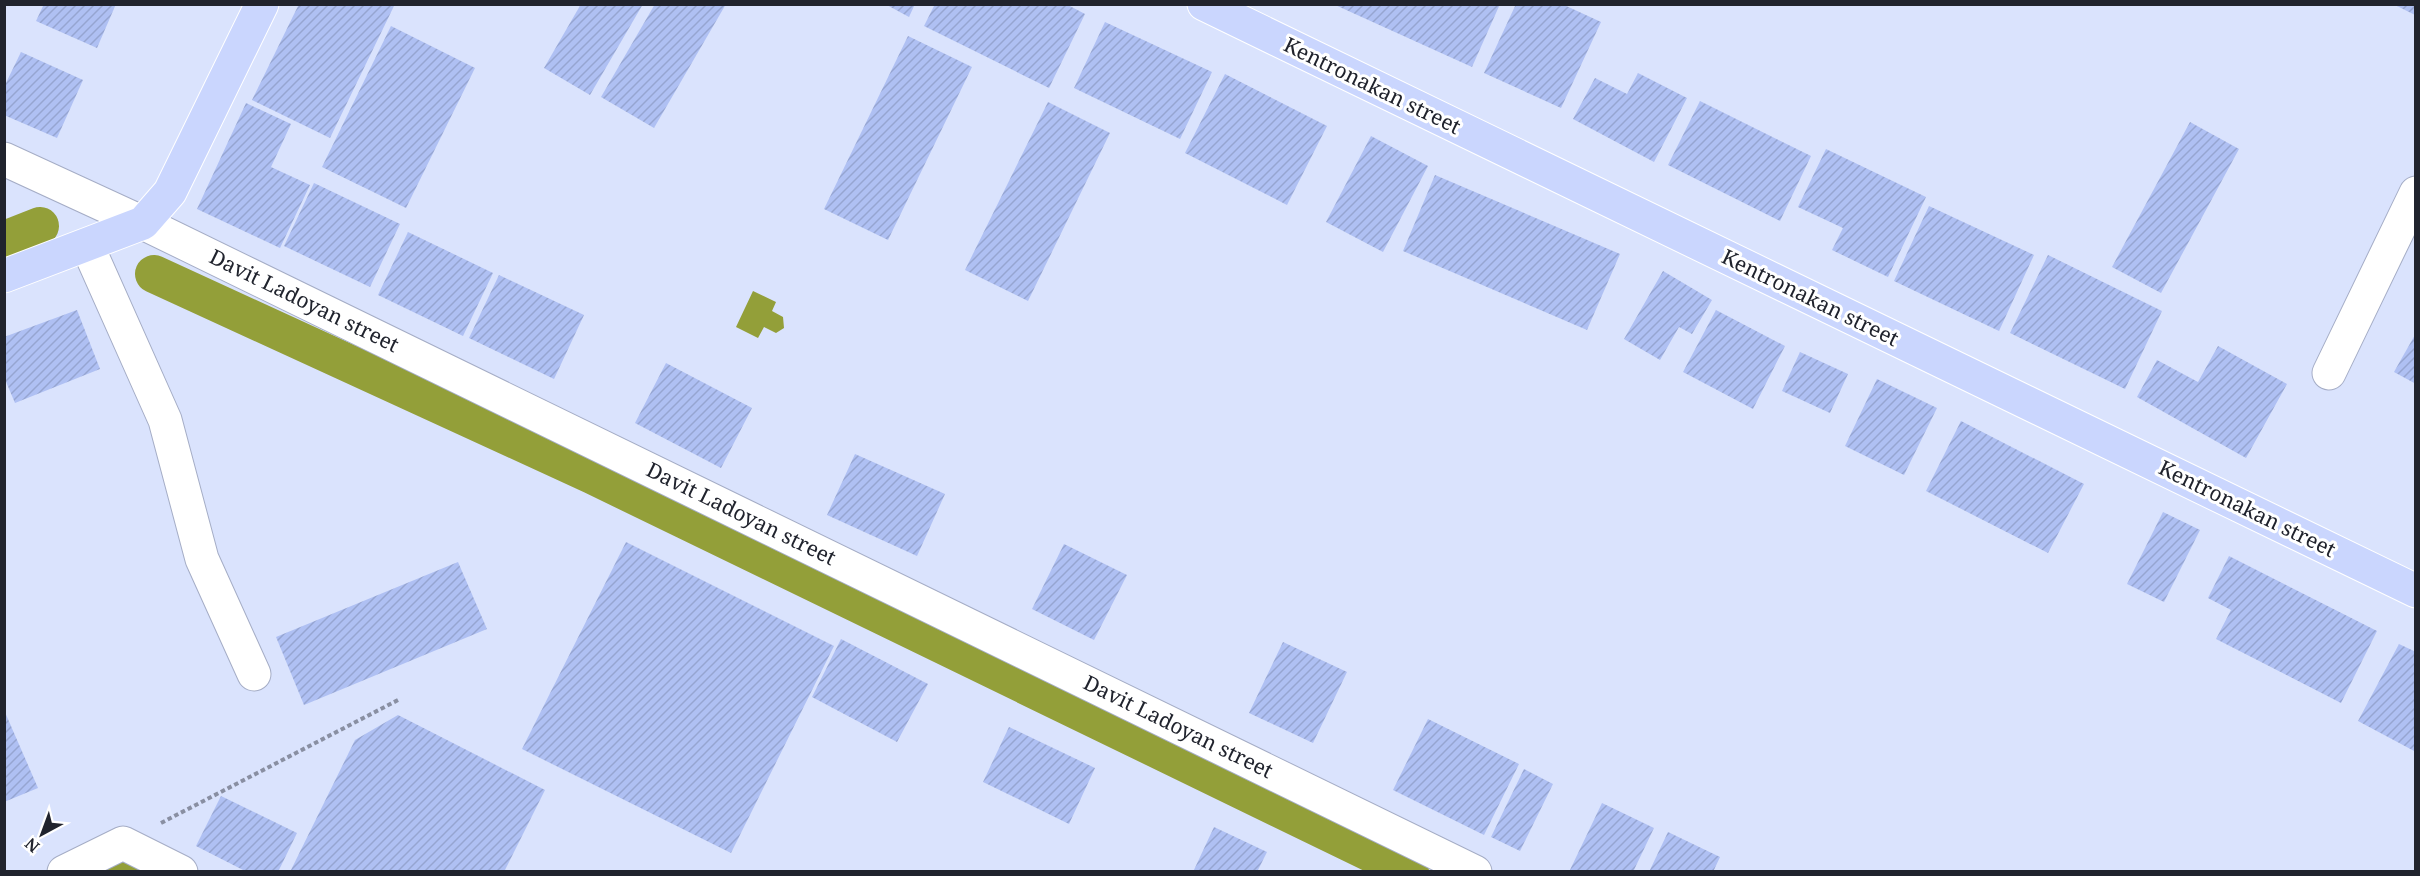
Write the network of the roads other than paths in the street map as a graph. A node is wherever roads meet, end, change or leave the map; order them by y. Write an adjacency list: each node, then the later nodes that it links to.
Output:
1 (262, 4): 5 (main road)
2 (1204, 4): 9 (main road, Kentronakan street)
3 (4, 159): 5 (street, Davit Ladoyan street)
4 (2415, 193): 8 (street)
5 (143, 223): 6 (main road); 13 (street, Davit Ladoyan street)
6 (87, 245): 7 (main road); 10 (street)
7 (4, 276)
8 (2329, 373)
9 (2415, 591)
10 (254, 674)
11 (64, 872): 12 (street)
12 (181, 872)
13 (1475, 872)

